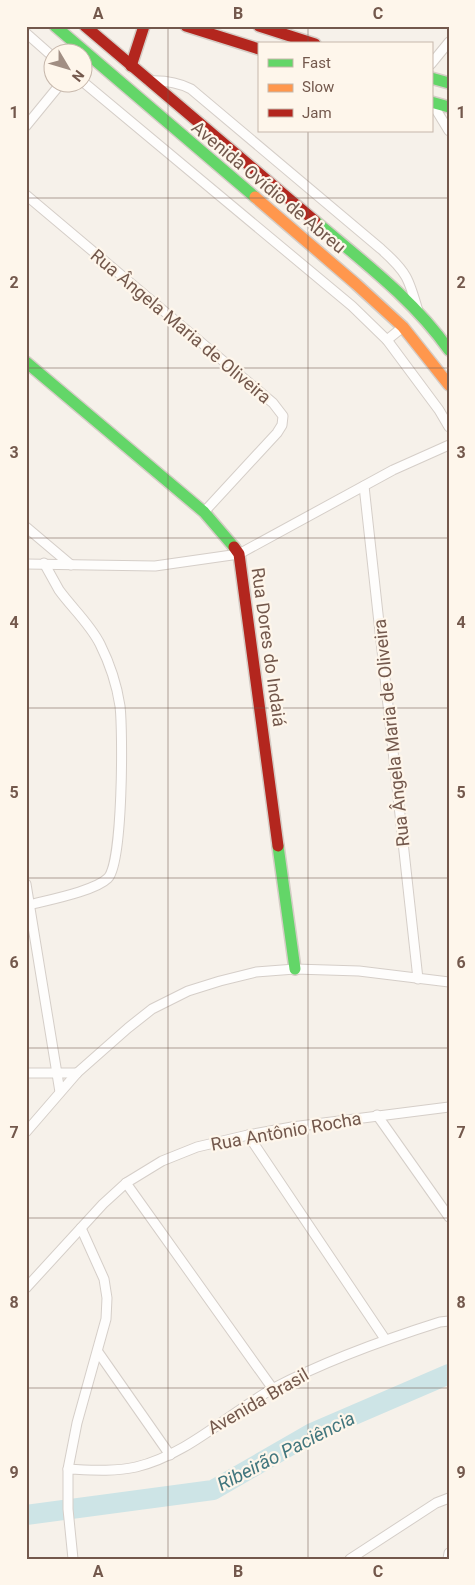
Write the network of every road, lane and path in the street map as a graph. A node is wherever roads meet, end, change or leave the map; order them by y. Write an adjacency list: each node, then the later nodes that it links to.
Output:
1 (55, 26): 26 (main road, Avenida Ovídio de Abreu)
2 (85, 26): 14 (main road, Avenida Ovídio de Abreu)
3 (144, 26): 14 (main road)
4 (186, 26): 12 (main road)
5 (258, 26): 8 (main road)
6 (291, 26): 9 (street)
7 (26, 34): 11 (street)
8 (308, 42)
9 (310, 42)
10 (449, 42): 13 (street)
11 (42, 48)
12 (258, 49)
13 (432, 63)
14 (131, 66): 16 (main road, Avenida Ovídio de Abreu)
15 (432, 78): 17 (main road)
16 (148, 80): 25 (main road, Avenida Ovídio de Abreu); 27 (street)
17 (449, 83)
18 (92, 89): 29 (street)
19 (54, 92): 22 (street)
20 (432, 103): 21 (main road); 23 (street)
21 (449, 107)
22 (26, 126)
23 (449, 131)
24 (26, 195): 36 (street, Rua Ângela Maria de Oliveira)
25 (315, 222): 26 (main road); 27 (main road, Avenida Ovídio de Abreu)
26 (300, 237): 28 (main road, Avenida Ovídio de Abreu)
27 (418, 312): 30 (main road, Avenida Ovídio de Abreu)
28 (403, 327): 29 (street); 32 (main road, Avenida Ovídio de Abreu)
29 (387, 340): 33 (street)
30 (449, 350)
31 (26, 362): 36 (main road, Rua Dores do Indaiá)
32 (449, 385)
33 (449, 427)
34 (449, 444): 35 (street)
35 (364, 486): 38 (street); 45 (street, Rua Ângela Maria de Oliveira)
36 (204, 512): 38 (main road, Rua Dores do Indaiá)
37 (26, 526): 41 (street)
38 (239, 554): 41 (street); 44 (main road, Rua Dores do Indaiá)
39 (44, 563): 40 (street); 41 (street); 43 (street)
40 (26, 564)
41 (71, 565)
42 (26, 884): 43 (street)
43 (29, 905): 48 (street)
44 (295, 969): 45 (street); 49 (street)
45 (418, 979): 46 (street)
46 (449, 982)
47 (26, 1073): 48 (street)
48 (57, 1074): 49 (street); 50 (street)
49 (77, 1074): 50 (street)
50 (60, 1092): 53 (street)
51 (449, 1106): 52 (street, Rua Antônio Rocha)
52 (377, 1115): 54 (street, Rua Antônio Rocha); 56 (street)
53 (26, 1132)
54 (248, 1135): 55 (street, Rua Antônio Rocha); 60 (street)
55 (126, 1183): 57 (street, Rua Antônio Rocha); 62 (street)
56 (449, 1217)
57 (81, 1228): 58 (street, Rua Antônio Rocha); 61 (street)
58 (26, 1288)
59 (449, 1321): 60 (street, Avenida Brasil)
60 (385, 1339): 62 (street, Avenida Brasil)
61 (98, 1352): 63 (street); 64 (street)
62 (273, 1389): 63 (street, Avenida Brasil)
63 (170, 1455): 64 (street, Avenida Brasil)
64 (68, 1469): 67 (street)
65 (449, 1498): 68 (street)
66 (449, 1553): 69 (street)
67 (74, 1559)
68 (350, 1559)
69 (448, 1559)

